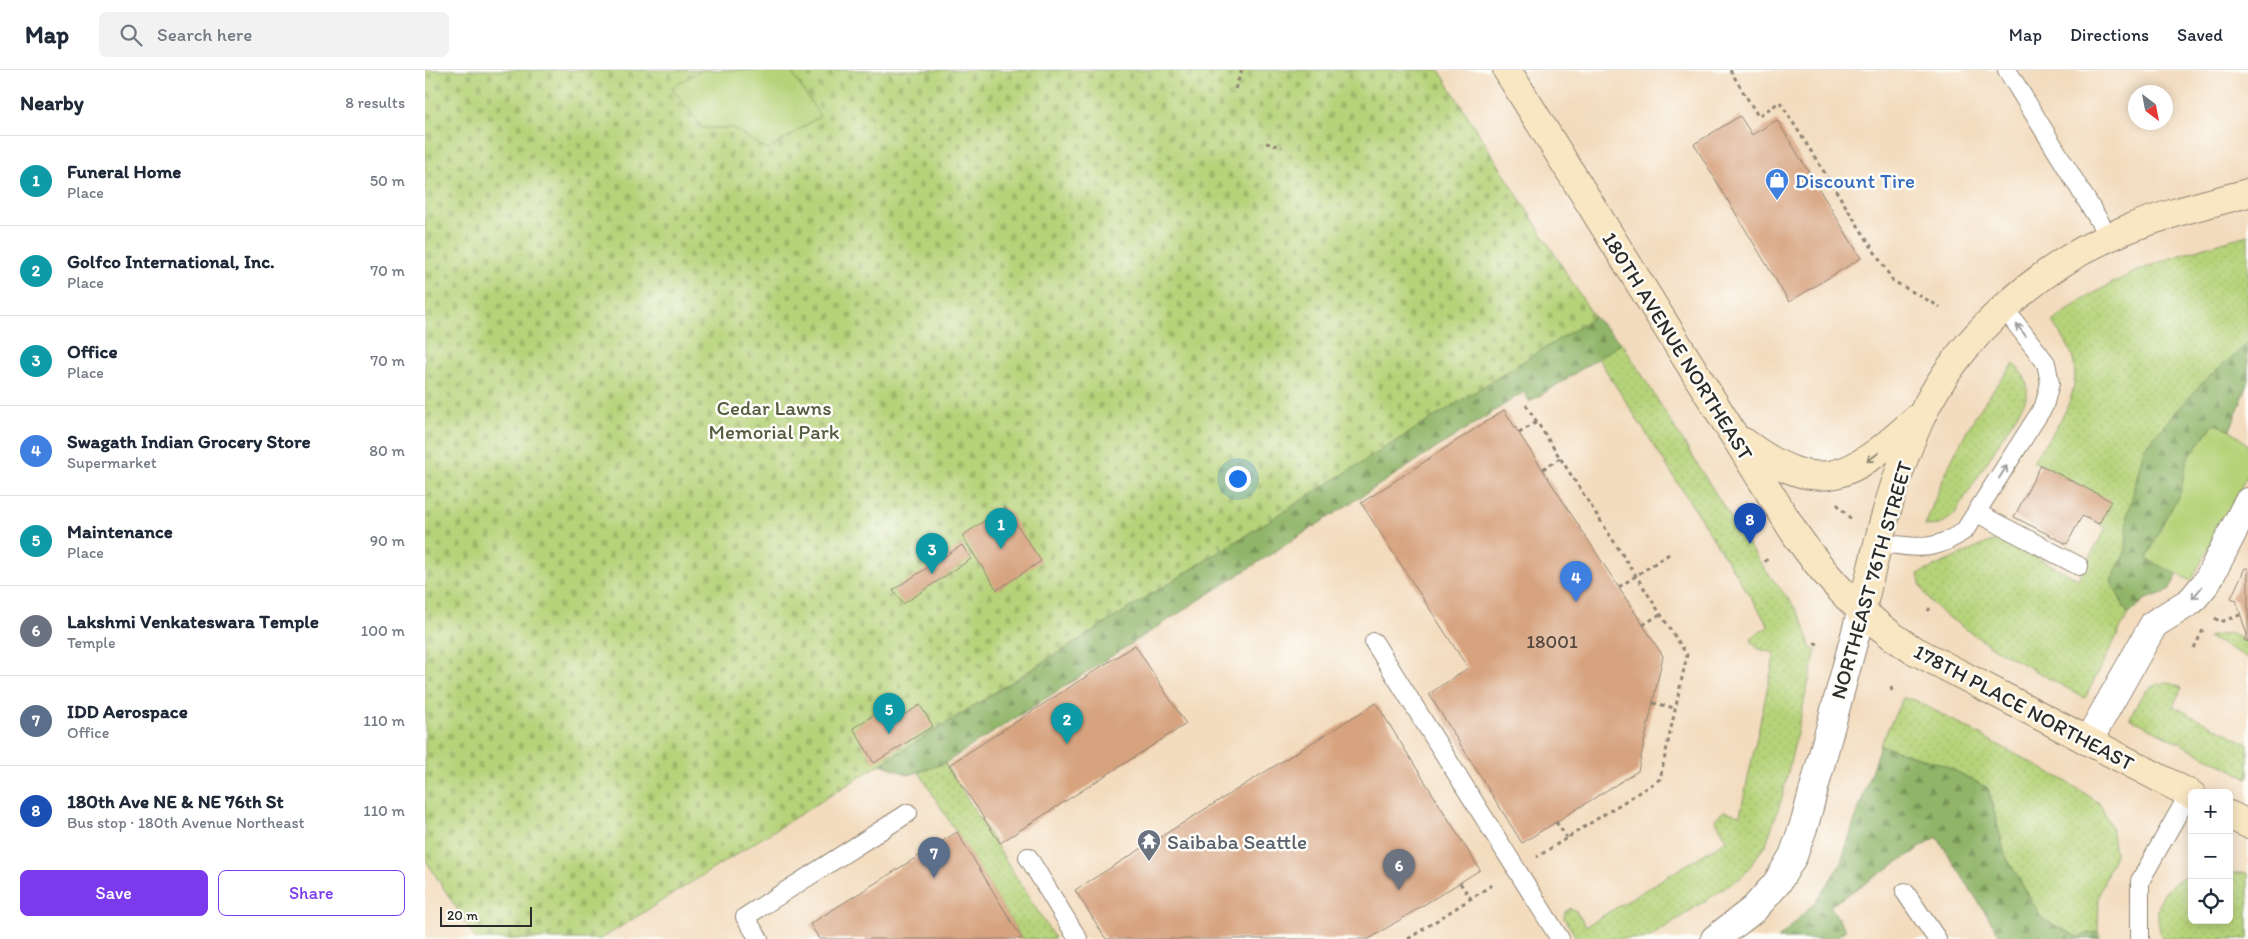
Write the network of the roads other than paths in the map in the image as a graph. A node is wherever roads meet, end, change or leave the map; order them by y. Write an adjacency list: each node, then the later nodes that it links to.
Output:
1 (1507, 70): 7 (street, 180TH AVENUE NORTHEAST)
2 (2007, 70): 4 (lane)
3 (2248, 193): 4 (street, NORTHEAST 76TH STREET)
4 (2109, 237): 5 (street, NORTHEAST 76TH STREET)
5 (2004, 308): 6 (street, NORTHEAST 76TH STREET); 9 (lane, one-way to 5)
6 (1923, 413): 7 (street, one-way to 7); 10 (street, NORTHEAST 76TH STREET)
7 (1733, 434): 12 (street, 180TH AVENUE NORTHEAST)
8 (2248, 502): 14 (street, one-way to 14)
9 (1977, 513): 10 (lane); 11 (lane)
10 (1877, 542): 12 (street, NORTHEAST 76TH STREET)
11 (2079, 566)
12 (1861, 613): 14 (street, 178TH PLACE NORTHEAST); 25 (street, NORTHEAST 76TH STREET)
13 (1374, 642): 24 (lane)
14 (2089, 741): 15 (street, 178TH PLACE NORTHEAST)
15 (2188, 793)
16 (2188, 797): 27 (lane)
17 (908, 814): 22 (lane)
18 (2233, 817): 19 (street)
19 (2248, 824)
20 (1028, 857): 23 (lane)
21 (1905, 892): 26 (lane)
22 (759, 939)
23 (1078, 939)
24 (1560, 939)
25 (1715, 939)
26 (1937, 939)
27 (2140, 939)

